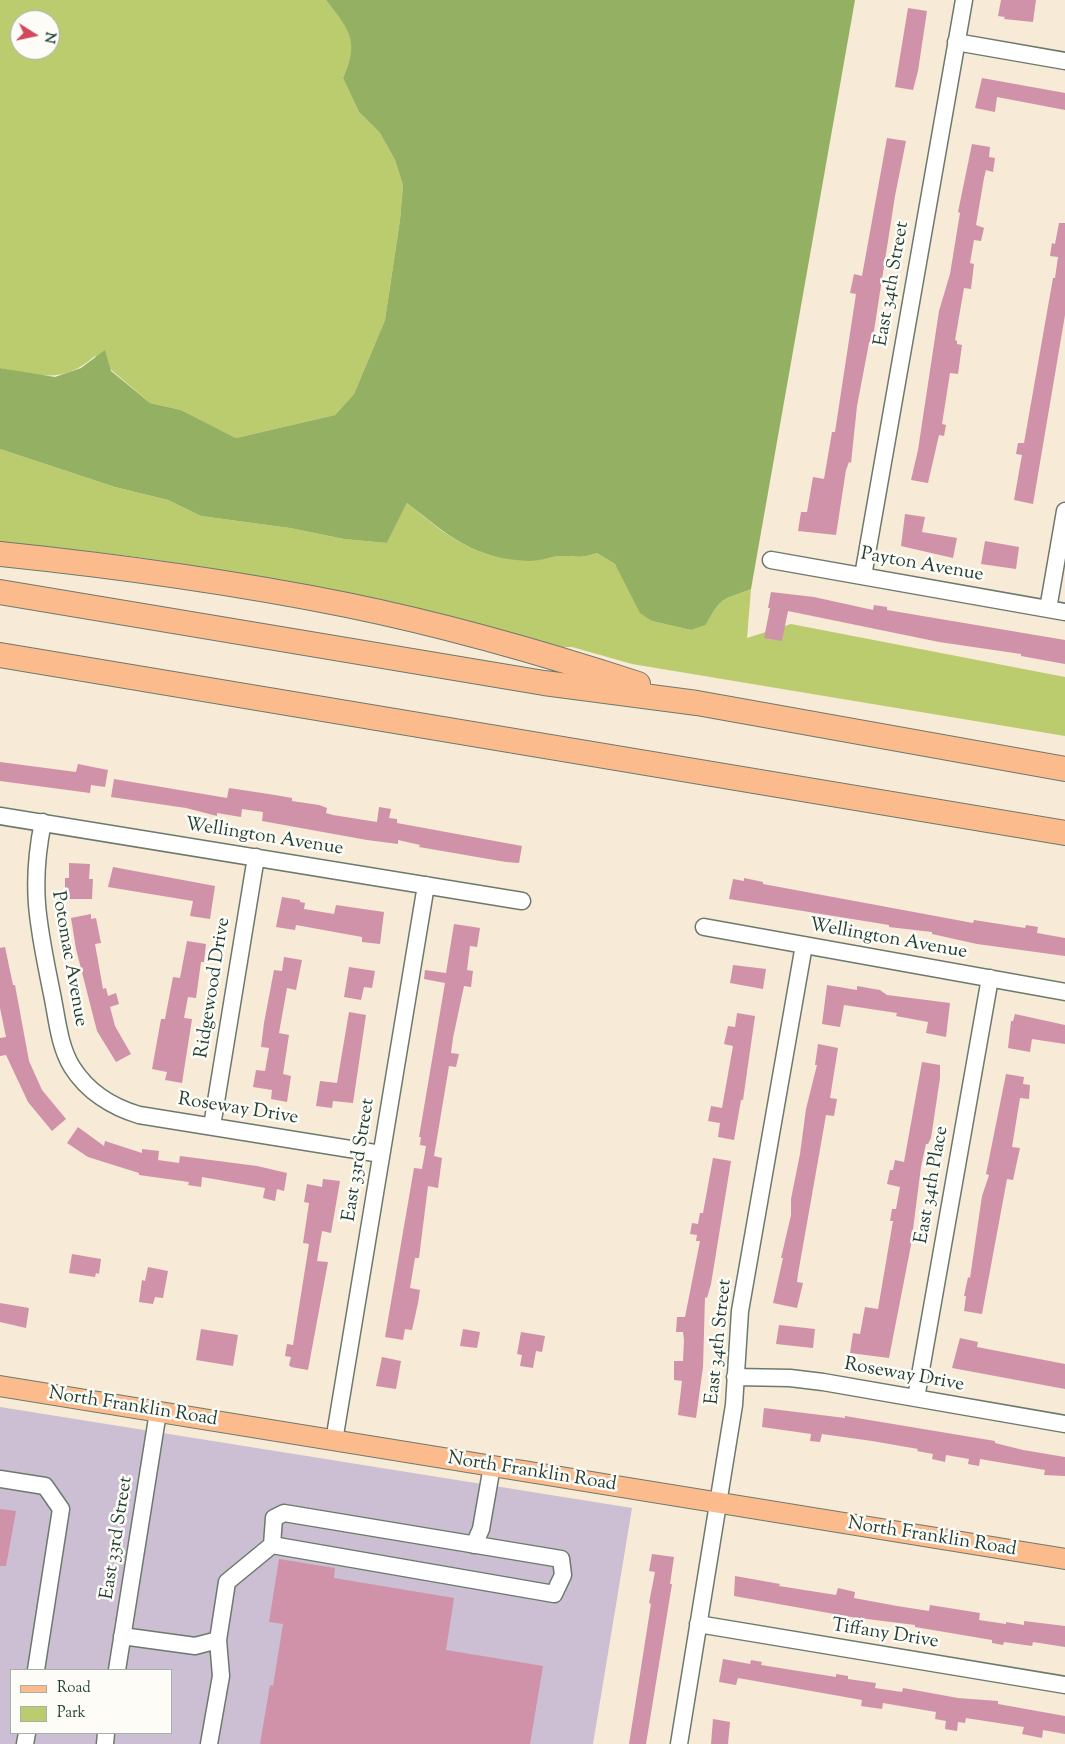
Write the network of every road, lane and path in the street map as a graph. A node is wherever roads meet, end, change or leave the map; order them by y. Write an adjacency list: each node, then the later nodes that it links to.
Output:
1 (964, 0): 2 (street, East 34th Street)
2 (956, 42): 3 (street); 7 (street, East 34th Street)
3 (1065, 61)
4 (1065, 511): 9 (street)
5 (0, 554): 12 (highway)
6 (771, 560): 7 (street, Payton Avenue)
7 (863, 576): 9 (street, Payton Avenue)
8 (0, 592): 12 (highway)
9 (1048, 609): 10 (street, Payton Avenue)
10 (1065, 612)
11 (0, 655): 16 (highway)
12 (697, 703): 13 (highway)
13 (1065, 769)
14 (0, 816): 15 (street, Wellington Avenue)
15 (43, 822): 17 (street, Wellington Avenue); 24 (street, Potomac Avenue)
16 (1065, 833)
17 (256, 857): 18 (street, Wellington Avenue); 25 (street, Ridgewood Drive)
18 (426, 885): 19 (street, Wellington Avenue); 26 (street, East 33rd Street)
19 (522, 901)
20 (704, 927): 21 (street, Wellington Avenue)
21 (804, 945): 22 (street, Wellington Avenue); 27 (street, East 34th Street)
22 (990, 978): 23 (street, Wellington Avenue); 29 (street, East 34th Place)
23 (1065, 992)
24 (95, 1092): 25 (street, Roseway Drive)
25 (212, 1126): 26 (street, Roseway Drive)
26 (381, 1154): 32 (street, East 33rd Street)
27 (735, 1377): 29 (street, Roseway Drive); 35 (street, East 34th Street)
28 (0, 1386): 30 (main road, North Franklin Road)
29 (916, 1398): 31 (street, Roseway Drive)
30 (158, 1412): 32 (main road, North Franklin Road); 40 (street, East 33rd Street)
31 (1065, 1424)
32 (334, 1441): 33 (main road, North Franklin Road)
33 (492, 1466): 35 (main road, North Franklin Road); 37 (street)
34 (0, 1478): 42 (street)
35 (718, 1503): 38 (main road, North Franklin Road); 39 (street, East 34th Street)
36 (272, 1545): 37 (street); 37 (street); 41 (street)
37 (474, 1545)
38 (1065, 1559)
39 (698, 1624): 44 (street, Tiffany Drive); 46 (street, East 34th Street)
40 (122, 1636): 41 (street); 43 (street, East 33rd Street)
41 (218, 1640): 45 (street)
42 (36, 1669)
43 (116, 1669)
44 (1065, 1685)
45 (208, 1744)
46 (679, 1744)

